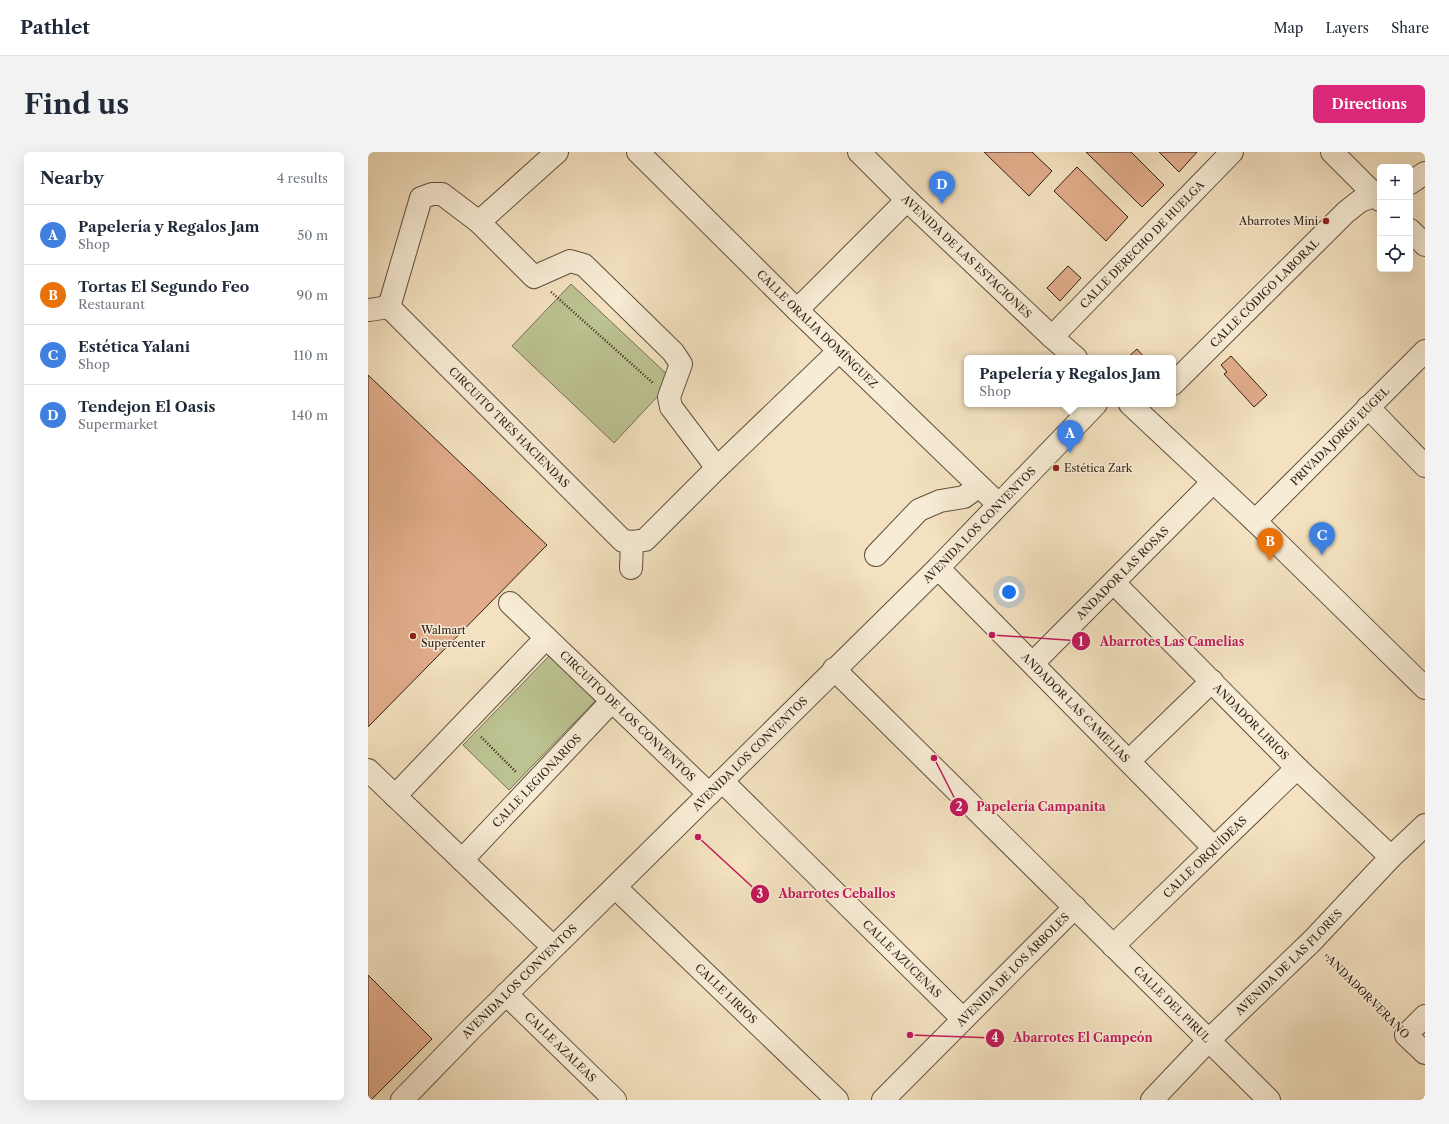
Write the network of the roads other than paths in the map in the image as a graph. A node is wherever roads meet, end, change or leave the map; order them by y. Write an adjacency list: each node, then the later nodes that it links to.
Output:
1 (557, 152): 11 (street)
2 (638, 152): 15 (street, CALLE ORALIA DOMÍNGUEZ)
3 (860, 152): 10 (street, AVENIDA DE LAS ESTACIONES)
4 (1232, 152): 16 (street, CALLE DERECHO DE HUELGA)
5 (1332, 152): 8 (street)
6 (1425, 173): 7 (street)
7 (1413, 181)
8 (1377, 195)
9 (1377, 196): 20 (street, CALLE CÓDIGO LABORAL)
10 (907, 200): 15 (street); 16 (street, AVENIDA DE LAS ESTACIONES)
11 (479, 222): 14 (street, CIRCUITO TRES HACIENDAS); 25 (street)
12 (1413, 233): 13 (street)
13 (1425, 245)
14 (379, 309): 30 (street, CIRCUITO TRES HACIENDAS)
15 (797, 310): 17 (street, CALLE ORALIA DOMÍNGUEZ)
16 (1052, 337): 19 (street, AVENIDA DE LAS ESTACIONES)
17 (839, 351): 25 (street); 27 (street, CALLE ORALIA DOMÍNGUEZ)
18 (1425, 351): 22 (street, PRIVADA JORGE EUGEL)
19 (1073, 355)
20 (1176, 381)
21 (1093, 407): 28 (street, AVENIDA LOS CONVENTOS)
22 (1368, 407): 24 (street); 29 (street, PRIVADA JORGE EUGEL)
23 (1142, 408): 26 (street)
24 (1425, 466)
25 (717, 468): 30 (street)
26 (1213, 482): 29 (street); 34 (street, ANDADOR LAS ROSAS)
27 (979, 486): 28 (street, CALLE ORALIA DOMÍNGUEZ); 31 (street)
28 (998, 504): 33 (street, AVENIDA LOS CONVENTOS)
29 (1255, 521): 40 (street)
30 (632, 542): 32 (street)
31 (876, 554)
32 (631, 568)
33 (938, 568): 37 (street, ANDADOR LAS CAMELIAS); 38 (street, AVENIDA LOS CONVENTOS)
34 (1114, 583): 37 (street, ANDADOR LAS ROSAS); 39 (street, ANDADOR LIRIOS)
35 (510, 604): 36 (street, CIRCUITO DE LOS CONVENTOS)
36 (546, 638): 41 (street, CIRCUITO DE LOS CONVENTOS); 46 (street)
37 (1033, 663): 42 (street, ANDADOR LAS CAMELIAS)
38 (834, 669): 45 (street, AVENIDA LOS CONVENTOS); 52 (street, CALLE DEL PIRUL)
39 (1212, 681): 42 (street); 43 (street, ANDADOR LIRIOS)
40 (1425, 688)
41 (612, 702): 45 (street, CIRCUITO DE LOS CONVENTOS); 50 (street, CALLE LEGIONARIOS)
42 (1129, 761): 48 (street, ANDADOR LAS CAMELIAS)
43 (1297, 768): 48 (street, CALLE ORQUÍDEAS); 49 (street, ANDADOR LIRIOS)
44 (368, 770): 46 (street)
45 (716, 787): 51 (street, AVENIDA LOS CONVENTOS); 57 (street, CALLE AZUCENAS)
46 (395, 796): 50 (street)
47 (1425, 825): 49 (street, AVENIDA DE LAS FLORES)
48 (1214, 848): 53 (street, CALLE ORQUÍDEAS)
49 (1392, 857): 58 (street, AVENIDA DE LAS FLORES)
50 (462, 860): 54 (street)
51 (615, 887): 54 (street, AVENIDA LOS CONVENTOS); 62 (street, CALLE LIRIOS)
52 (1075, 907): 53 (street, CALLE DEL PIRUL); 57 (street, AVENIDA DE LOS ÁRBOLES)
53 (1113, 946): 58 (street, CALLE DEL PIRUL)
54 (553, 947): 55 (street, AVENIDA LOS CONVENTOS)
55 (506, 994): 60 (street, CALLE AZALEAS); 61 (street, AVENIDA LOS CONVENTOS)
56 (1425, 1016): 59 (street, ANDADOR VERANO)
57 (963, 1020): 63 (street, AVENIDA DE LOS ÁRBOLES)
58 (1209, 1040): 64 (street, AVENIDA DE LAS FLORES); 65 (street, CALLE DEL PIRUL)
59 (1425, 1053)
60 (608, 1098)
61 (402, 1100)
62 (837, 1100)
63 (883, 1100)
64 (1152, 1100)
65 (1269, 1100)

